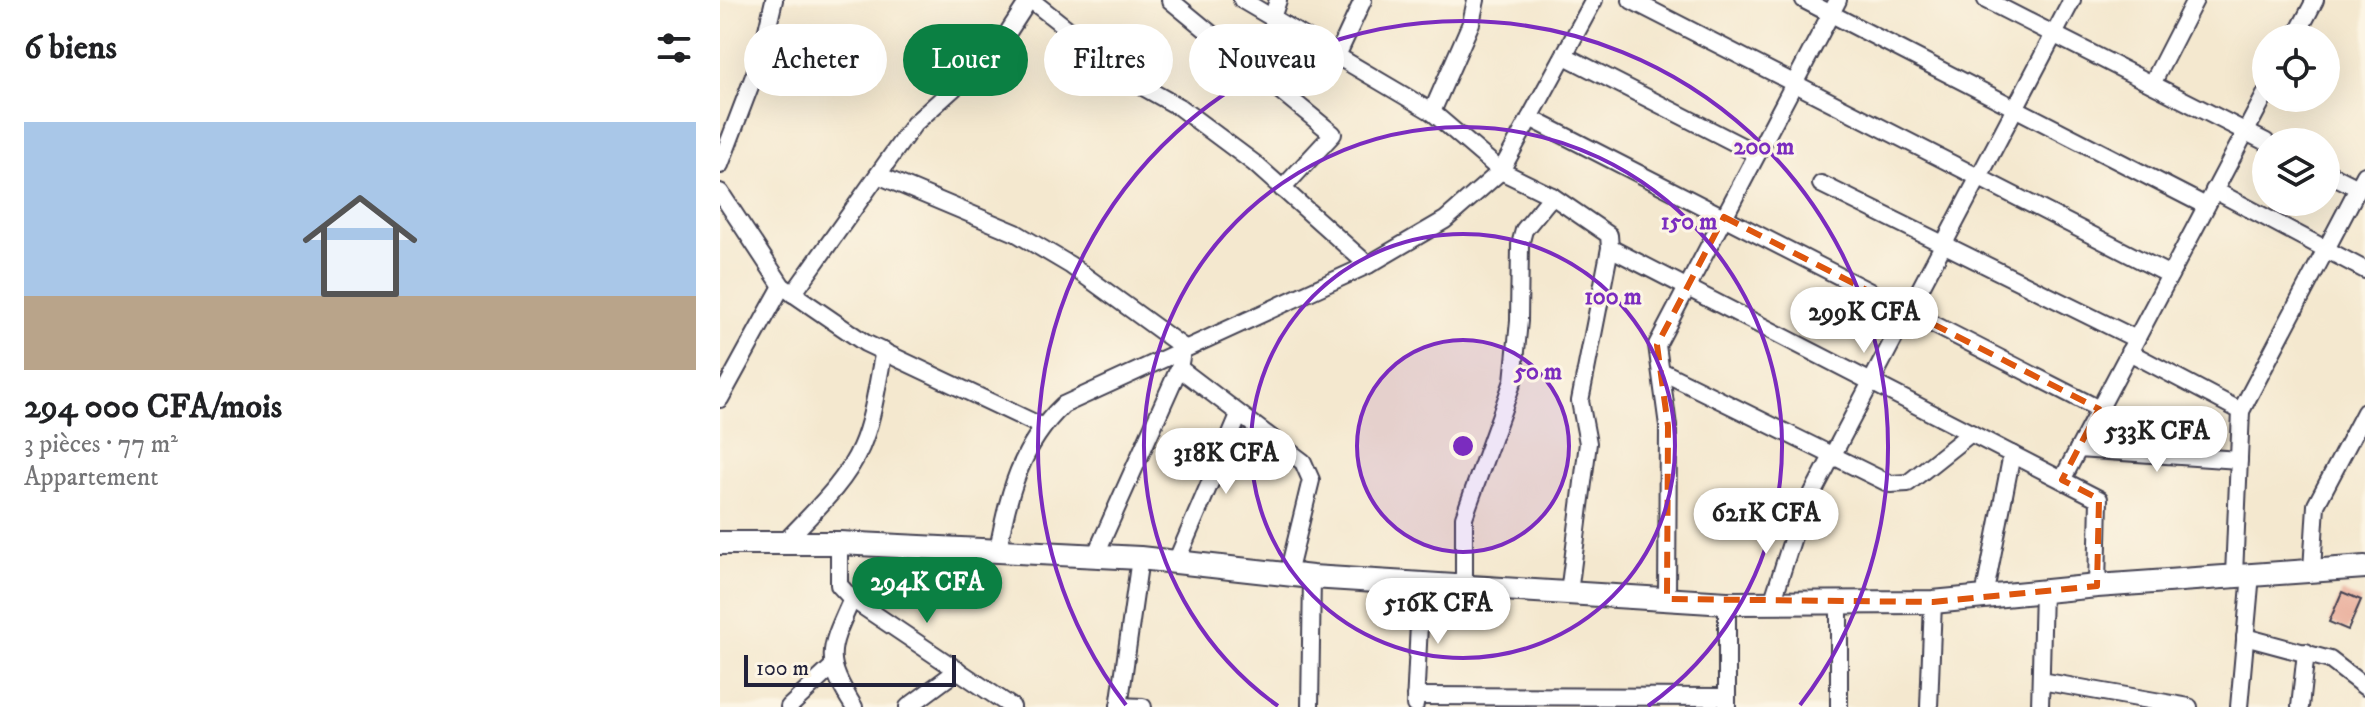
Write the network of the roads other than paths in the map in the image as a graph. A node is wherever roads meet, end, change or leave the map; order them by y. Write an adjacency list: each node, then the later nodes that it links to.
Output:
1 (774, 0): 32 (street)
2 (1030, 0): 34 (street); 39 (street)
3 (1170, 0): 39 (street)
4 (1242, 0): 16 (street)
5 (1278, 0): 16 (street)
6 (1363, 0): 20 (street)
7 (1476, 0): 26 (street)
8 (1594, 0): 21 (street)
9 (1631, 0): 23 (street)
10 (1804, 0): 15 (street)
11 (1986, 0): 19 (street)
12 (2072, 0): 19 (street)
13 (2195, 0): 24 (street)
14 (2315, 0): 18 (street)
15 (1834, 7): 23 (street); 25 (street)
16 (1272, 18): 17 (street)
17 (1282, 24)
18 (2302, 24)
19 (2054, 34): 24 (street); 25 (street)
20 (1344, 41)
21 (1565, 56): 28 (street); 31 (street)
22 (1344, 60): 26 (street)
23 (1794, 83): 31 (street); 36 (street)
24 (2152, 84): 29 (street)
25 (2014, 109): 36 (street); 42 (street)
26 (1432, 112): 33 (street)
27 (2256, 112): 29 (street)
28 (1530, 118): 33 (street); 43 (street)
29 (2245, 131): 30 (street); 42 (street)
30 (2252, 135)
31 (1757, 154): 43 (street)
32 (720, 165)
33 (1501, 171): 41 (street); 47 (street)
34 (878, 175): 51 (street); 54 (street)
35 (2340, 176): 37 (street)
36 (1979, 177): 44 (street); 49 (street)
37 (2361, 181): 46 (street)
38 (1821, 184): 44 (street)
39 (1282, 189): 47 (street)
40 (720, 192): 51 (street)
41 (1552, 196): 45 (street); 84 (street)
42 (2210, 198): 46 (street); 49 (street)
43 (1724, 217): 50 (street); 52 (street)
44 (1944, 244): 52 (street); 53 (street)
45 (1610, 248): 50 (street); 87 (street)
46 (2326, 249): 48 (street); 61 (street)
47 (1368, 265): 54 (street)
48 (2365, 270)
49 (2170, 275): 53 (street)
50 (1688, 287): 57 (street); 58 (street)
51 (788, 290): 55 (street); 59 (street)
52 (1908, 312): 58 (street); 60 (street)
53 (2133, 346): 60 (street); 61 (street)
54 (1183, 347): 56 (street); 64 (street)
55 (884, 351): 64 (street); 72 (street)
56 (1179, 368): 63 (street); 75 (street)
57 (1661, 371): 67 (street); 90 (street)
58 (1871, 382): 65 (street); 67 (street)
59 (720, 399)
60 (2099, 409): 66 (street)
61 (2241, 411): 69 (street)
62 (2365, 412): 79 (street)
63 (1239, 415): 77 (street); 80 (street)
64 (1041, 426): 74 (street)
65 (1971, 433): 67 (street); 68 (street)
66 (2078, 449): 69 (street); 70 (street)
67 (1833, 454): 93 (street)
68 (2012, 454): 70 (street); 88 (street)
69 (2239, 460): 81 (street)
70 (2062, 480): 85 (street)
71 (720, 543): 72 (main road)
72 (784, 543): 73 (main road)
73 (839, 543): 74 (main road); 89 (street)
74 (998, 550): 75 (main road)
75 (1095, 556): 76 (main road)
76 (1140, 558): 77 (main road); 105 (street)
77 (1176, 562): 80 (main road)
78 (2365, 567): 79 (main road)
79 (2312, 570): 81 (main road)
80 (1288, 574): 82 (main road)
81 (2243, 574): 85 (main road); 95 (street)
82 (1312, 577): 83 (main road); 111 (street)
83 (1421, 584): 84 (main road); 101 (street)
84 (1464, 585): 87 (main road)
85 (2097, 586): 86 (main road)
86 (2043, 590): 88 (main road); 99 (street)
87 (1569, 593): 90 (main road)
88 (1984, 597): 91 (main road)
89 (852, 599): 97 (street); 98 (street)
90 (1667, 599): 92 (main road)
91 (1933, 602): 94 (main road); 113 (street)
92 (1727, 603): 93 (main road); 104 (street)
93 (1772, 603): 94 (main road)
94 (1839, 603): 112 (street)
95 (2245, 637): 96 (street); 116 (street)
96 (2306, 652): 100 (street); 117 (street)
97 (832, 667): 106 (street); 107 (street)
98 (958, 670): 108 (street); 109 (street)
99 (2041, 681): 114 (street); 115 (street)
100 (2365, 687)
101 (1415, 702): 102 (street)
102 (1514, 702): 103 (street)
103 (1629, 702): 104 (street)
104 (1727, 702)
105 (1119, 706): 110 (street)
106 (789, 707)
107 (854, 707)
108 (908, 707)
109 (1012, 707)
110 (1143, 707)
111 (1310, 707)
112 (1839, 707)
113 (1929, 707)
114 (2040, 707)
115 (2189, 707)
116 (2239, 707)
117 (2300, 707)

